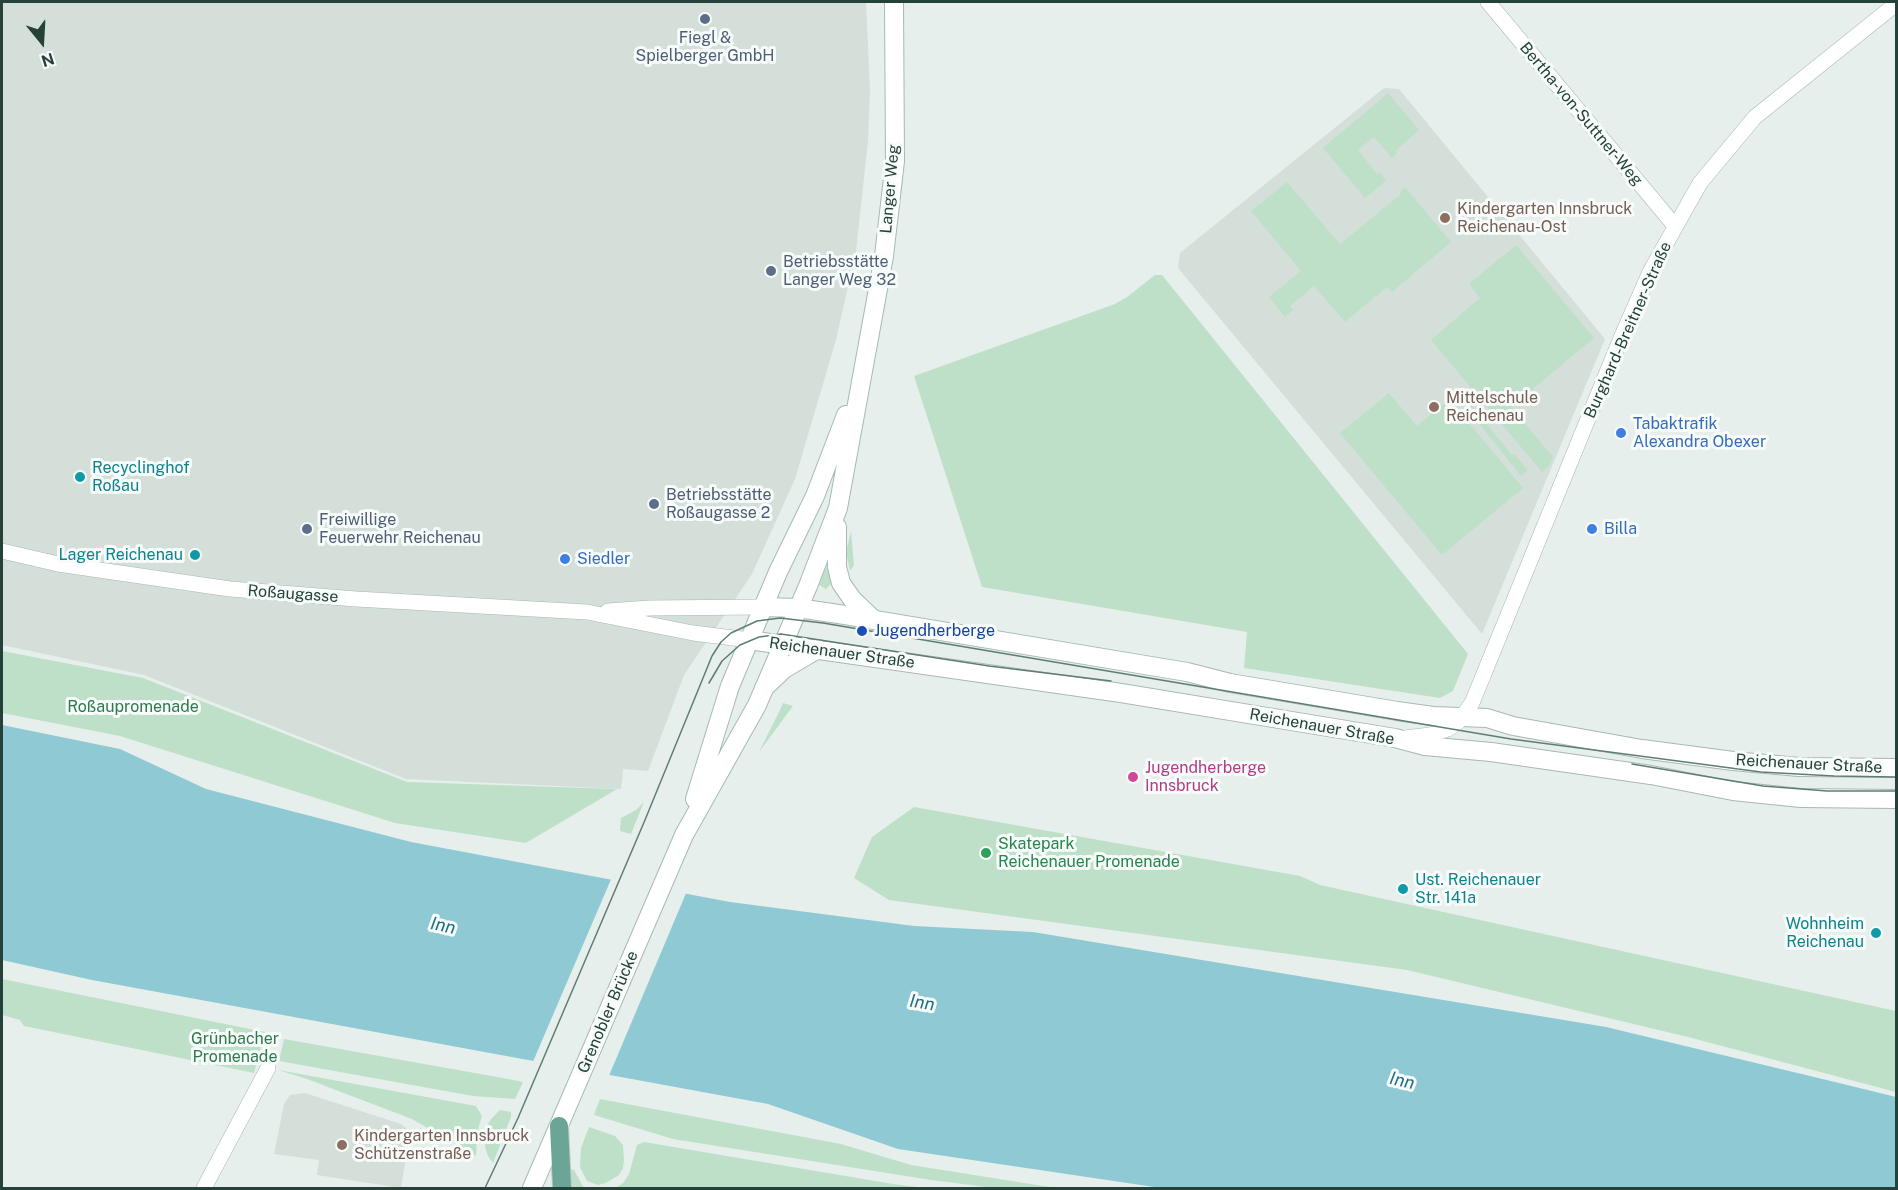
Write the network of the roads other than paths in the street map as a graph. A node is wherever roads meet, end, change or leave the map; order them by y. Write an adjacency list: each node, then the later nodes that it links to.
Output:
1 (894, 2): 5 (street, Langer Weg)
2 (1488, 2): 4 (street, Bertha-von-Suttner-Weg)
3 (1896, 4): 4 (street, Burghard-Breitner-Straße)
4 (1675, 226): 16 (street, Burghard-Breitner-Straße)
5 (863, 374): 6 (street, Langer Weg); 8 (street, Langer Weg)
6 (838, 508): 9 (street, Langer Weg); 11 (street)
7 (2, 552): 10 (street, Roßaugasse)
8 (763, 607): 9 (street, Reichenauer Straße); 10 (street, Roßaugasse); 12 (street, Grenobler Brücke)
9 (798, 608): 11 (street, Reichenauer Straße); 13 (street, Langer Weg)
10 (587, 612): 12 (street, Roßaugasse)
11 (874, 620): 17 (street, Reichenauer Straße)
12 (749, 640): 13 (street, Reichenauer Straße); 22 (street, Grenobler Brücke)
13 (782, 644): 14 (street, Reichenauer Straße); 15 (street, Grenobler Brücke)
14 (818, 649): 15 (street); 19 (street, Reichenauer Straße)
15 (764, 688): 22 (street, Grenobler Brücke)
16 (1476, 694): 17 (street, Burghard-Breitner-Straße); 18 (street)
17 (1462, 717): 18 (street, Reichenauer Straße); 19 (street, Burghard-Breitner-Straße)
18 (1487, 718): 20 (street, Reichenauer Straße)
19 (1395, 738): 21 (street, Reichenauer Straße)
20 (1896, 768)
21 (1896, 799)
22 (684, 835): 24 (street, Grenobler Brücke)
23 (268, 1068): 25 (street)
24 (559, 1126): 26 (street, Grenobler Brücke); 27 (main road)
25 (204, 1188)
26 (532, 1188)
27 (562, 1188)

